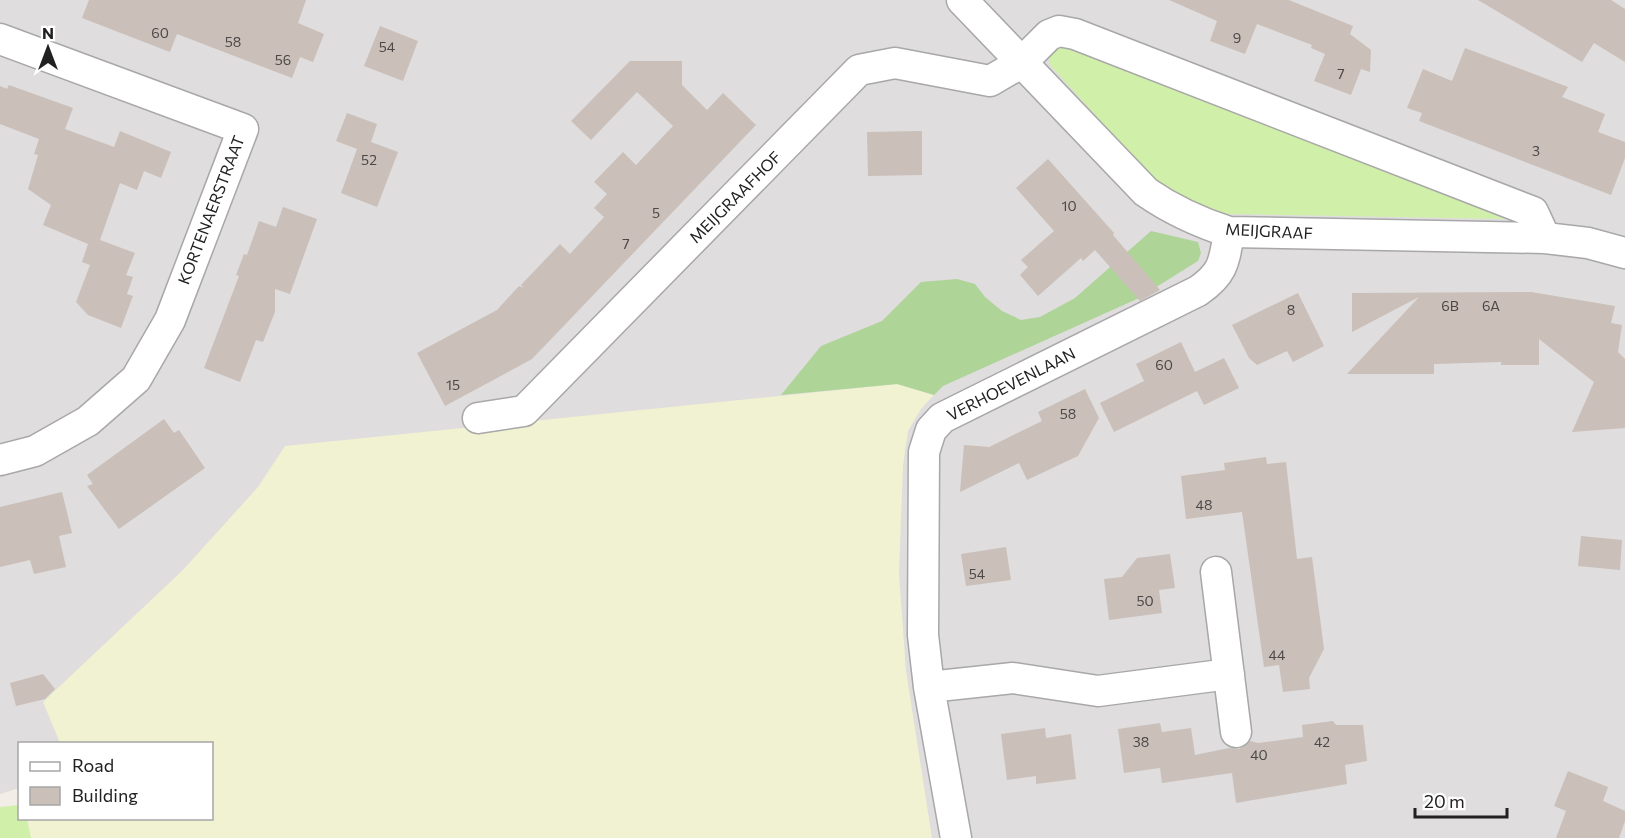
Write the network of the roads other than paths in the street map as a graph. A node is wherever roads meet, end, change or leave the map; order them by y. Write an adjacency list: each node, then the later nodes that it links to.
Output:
1 (962, 0): 3 (street, MEIJGRAAF)
2 (0, 39): 8 (street, KORTENAERSTRAAT)
3 (1021, 63): 4 (street, MEIJGRAAF); 5 (street); 7 (street, MEIJGRAAFHOF)
4 (1229, 232): 5 (street, MEIJGRAAF); 11 (street, VERHOEVENLAAN)
5 (1545, 238): 6 (street, MEIJGRAAF)
6 (1625, 253)
7 (478, 417)
8 (0, 460)
9 (1216, 572): 10 (street)
10 (1229, 674): 11 (street); 12 (street)
11 (929, 687): 13 (street, VERHOEVENLAAN)
12 (1236, 732)
13 (956, 838)

